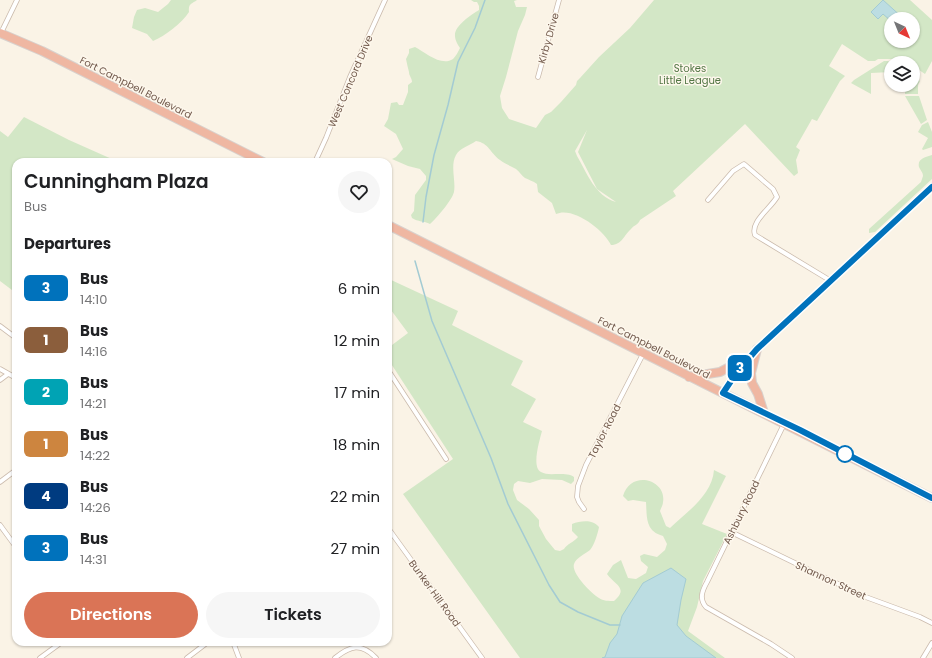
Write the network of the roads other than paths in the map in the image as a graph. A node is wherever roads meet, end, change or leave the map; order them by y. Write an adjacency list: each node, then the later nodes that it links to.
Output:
1 (17, 0): 4 (street)
2 (386, 0): 7 (street, West Concord Drive)
3 (559, 0): 5 (street, Kirby Drive)
4 (0, 33): 6 (highway, Fort Campbell Boulevard)
5 (538, 77)
6 (255, 158)
7 (317, 158)
8 (932, 187): 11 (street)
9 (708, 200): 11 (street)
10 (392, 227): 15 (highway, Fort Campbell Boulevard)
11 (831, 281): 14 (street)
12 (0, 326): 13 (street)
13 (12, 335)
14 (757, 349): 16 (street); 24 (highway)
15 (644, 354): 21 (highway, Fort Campbell Boulevard); 30 (street, Taylor Road)
16 (743, 363): 21 (highway); 23 (street)
17 (0, 369): 18 (street)
18 (8, 374): 19 (street); 22 (street)
19 (12, 376)
20 (392, 376): 26 (street)
21 (689, 377): 23 (highway, Fort Campbell Boulevard)
22 (0, 380)
23 (723, 393): 24 (highway, Fort Campbell Boulevard)
24 (764, 413): 25 (highway, Fort Campbell Boulevard)
25 (785, 423): 29 (highway, Fort Campbell Boulevard); 32 (street, Ashbury Road)
26 (446, 459)
27 (12, 473): 28 (street)
28 (0, 482)
29 (932, 498)
30 (584, 509)
31 (0, 525): 34 (street)
32 (731, 532): 35 (street, Shannon Street); 46 (street, Ashbury Road)
33 (392, 534): 45 (street, Bunker Hill Road)
34 (12, 542)
35 (932, 623)
36 (932, 643): 47 (street)
37 (56, 646): 40 (street)
38 (203, 646): 41 (street)
39 (234, 646): 42 (street)
40 (40, 658)
41 (187, 658)
42 (239, 658)
43 (335, 658): 44 (street)
44 (376, 658)
45 (482, 658)
46 (792, 658)
47 (923, 658)

